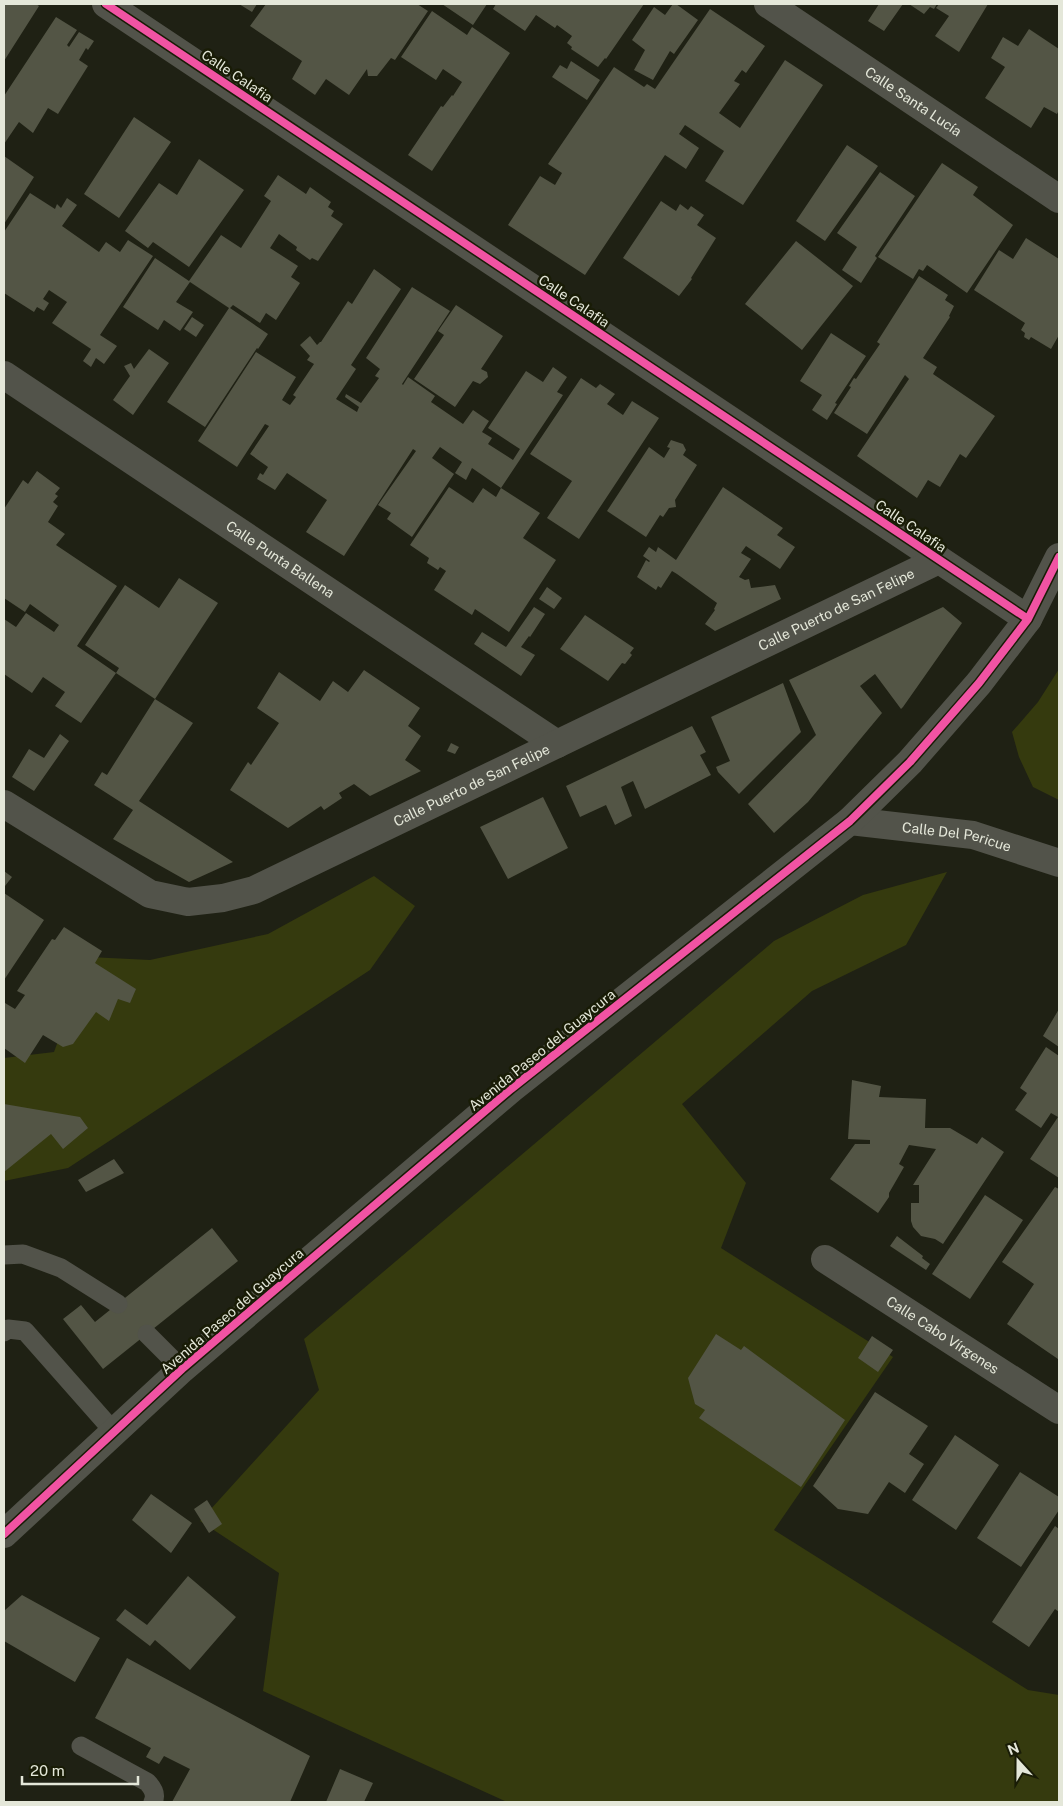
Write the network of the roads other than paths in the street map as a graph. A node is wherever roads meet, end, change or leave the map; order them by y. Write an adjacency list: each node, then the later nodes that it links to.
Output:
1 (106, 4): 6 (street, Calle Calafia)
2 (768, 4): 3 (street, Calle Santa Lucía)
3 (1059, 199)
4 (4, 375): 8 (street, Calle Punta Ballena)
5 (1059, 557): 7 (street, Avenida Paseo del Guaycura)
6 (939, 560): 7 (street, Calle Calafia); 8 (street, Calle Puerto de San Felipe)
7 (1028, 619): 10 (street, Avenida Paseo del Guaycura)
8 (557, 744): 9 (street, Calle Puerto de San Felipe)
9 (4, 804)
10 (850, 821): 11 (street, Calle Del Pericue); 17 (street, Avenida Paseo del Guaycura)
11 (1059, 863)
12 (4, 1255): 14 (lane)
13 (826, 1259): 18 (street, Calle Cabo Vírgenes)
14 (118, 1304)
15 (4, 1332): 19 (lane)
16 (148, 1334): 17 (lane)
17 (182, 1369): 19 (street, Avenida Paseo del Guaycura)
18 (1059, 1410)
19 (115, 1433): 20 (street, Avenida Paseo del Guaycura)
20 (4, 1534)
21 (81, 1746): 22 (lane)
22 (153, 1802)

